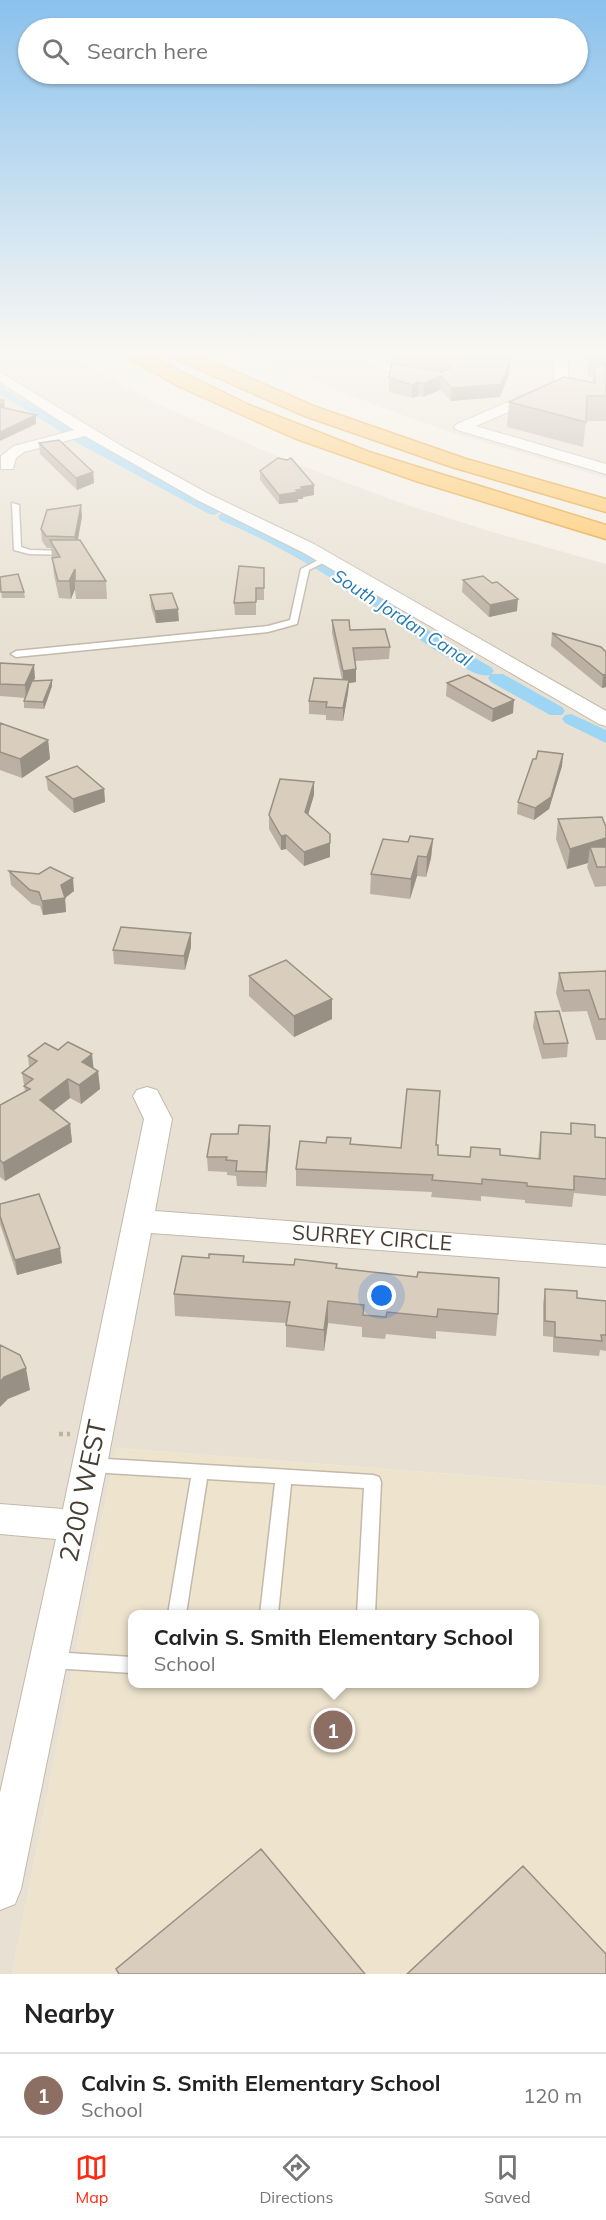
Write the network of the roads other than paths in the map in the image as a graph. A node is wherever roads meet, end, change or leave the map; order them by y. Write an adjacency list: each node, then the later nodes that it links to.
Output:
1 (34, 445): 6 (street)
2 (112, 445): 12 (street)
3 (335, 445): 10 (highway)
4 (407, 445): 9 (highway)
5 (525, 445): 7 (street)
6 (7, 466)
7 (605, 468)
8 (15, 505): 11 (lane)
9 (606, 506)
10 (606, 532)
11 (74, 553)
12 (327, 559): 13 (lane); 14 (street)
13 (16, 654)
14 (606, 720)
15 (147, 1096): 16 (street, 2200 WEST)
16 (138, 1221): 17 (street, SURREY CIRCLE); 18 (street, 2200 WEST)
17 (606, 1256)
18 (90, 1465): 19 (lane); 22 (street, 2200 WEST)
19 (200, 1472): 20 (lane); 23 (lane)
20 (284, 1477): 24 (lane); 25 (lane)
21 (0, 1519): 22 (street)
22 (75, 1525): 26 (street, 2200 WEST)
23 (178, 1610)
24 (269, 1610)
25 (366, 1610)
26 (48, 1659): 27 (lane); 28 (street, 2200 WEST)
27 (128, 1665)
28 (0, 1889)

